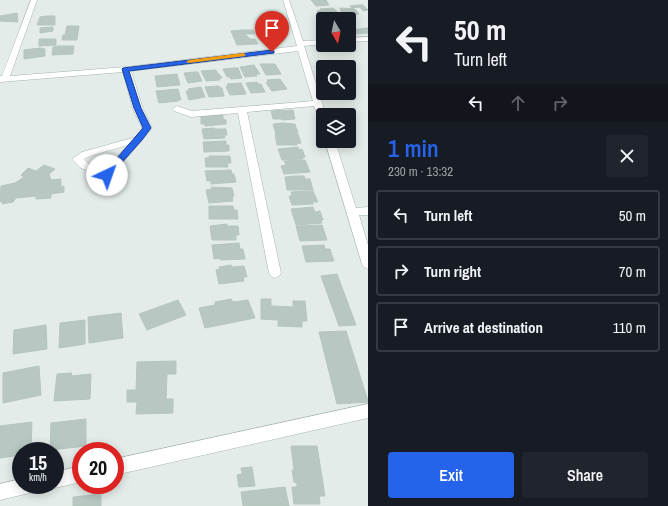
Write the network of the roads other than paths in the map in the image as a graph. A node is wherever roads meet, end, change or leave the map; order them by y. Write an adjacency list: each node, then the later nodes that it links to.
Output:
1 (34, 0): 8 (street)
2 (286, 0): 6 (street)
3 (368, 39): 4 (street)
4 (356, 40)
5 (316, 43): 6 (street)
6 (301, 46): 7 (street); 9 (street)
7 (126, 69): 8 (street); 13 (street)
8 (3, 79)
9 (318, 103): 10 (street); 12 (street)
10 (320, 108)
11 (177, 109): 12 (street)
12 (242, 111): 18 (street)
13 (140, 139): 13 (street)
14 (332, 148): 16 (street)
15 (368, 211): 16 (street)
16 (351, 212): 17 (street)
17 (368, 264)
18 (275, 272)
19 (368, 411): 20 (street)
20 (124, 465)
21 (12, 489): 22 (street)
22 (0, 492)

